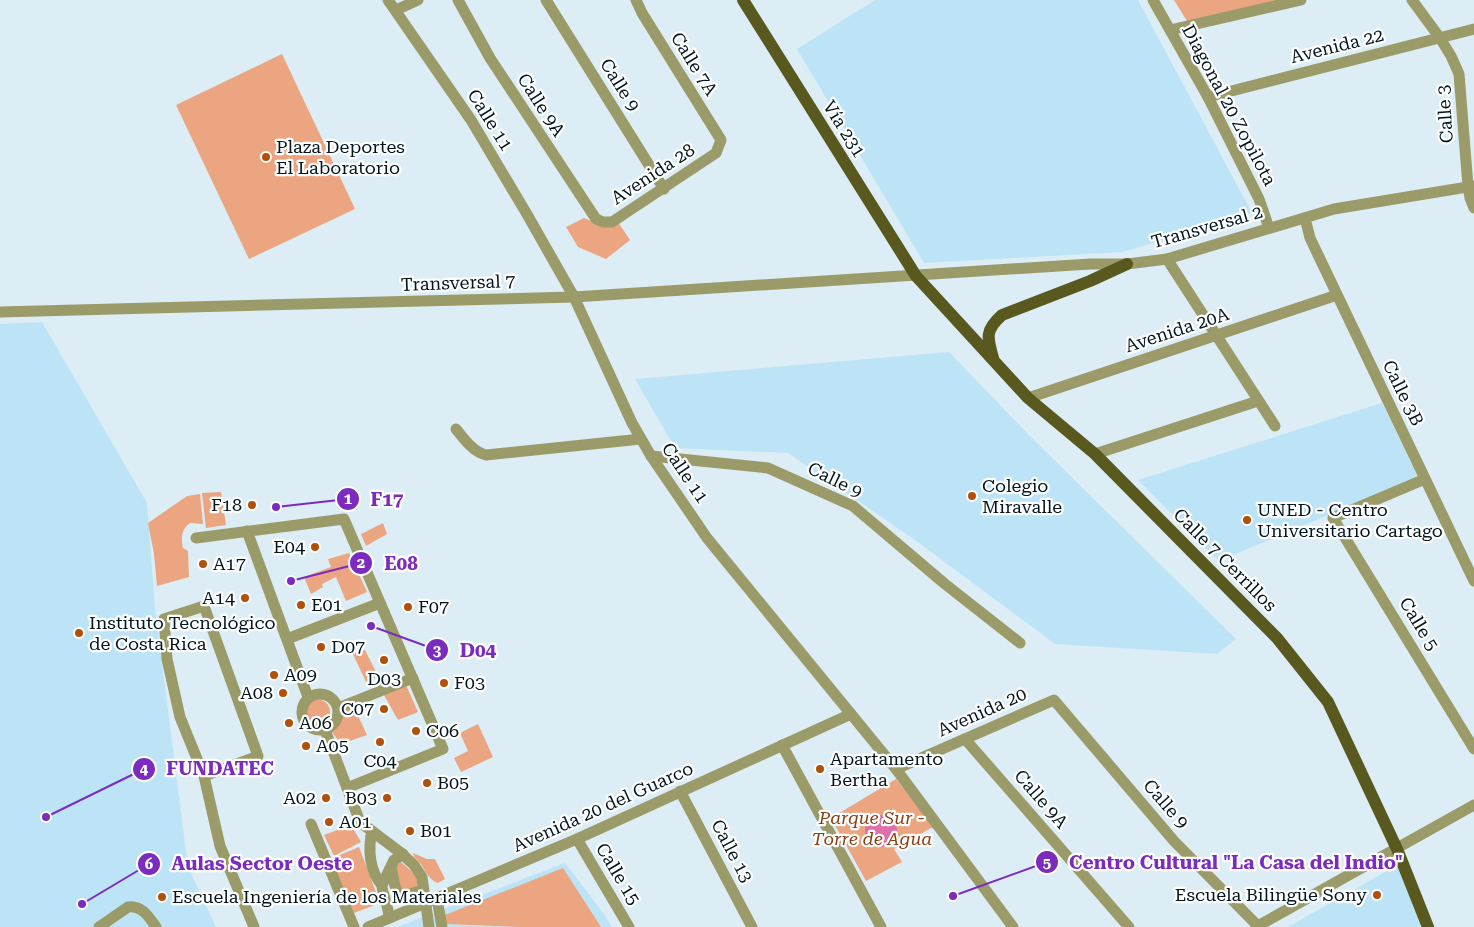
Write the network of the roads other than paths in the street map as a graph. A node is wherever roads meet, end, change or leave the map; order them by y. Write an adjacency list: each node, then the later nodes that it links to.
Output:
1 (388, 0): 10 (street, Calle 11)
2 (418, 0): 10 (street)
3 (458, 0): 20 (street, Calle 9A)
4 (546, 0): 17 (street, Calle 9)
5 (636, 0): 15 (street, Calle 7A)
6 (743, 0): 24 (main road, Vía 231)
7 (1153, 0): 12 (street, Diagonal 20 Zopilota)
8 (1300, 0): 12 (street)
9 (1412, 0): 13 (street, Calle 3)
10 (396, 10): 26 (street, Calle 11)
11 (1474, 29): 13 (street, Avenida 22)
12 (1170, 30): 14 (street, Diagonal 20 Zopilota)
13 (1440, 38): 14 (street, Avenida 22); 16 (street, Calle 3)
14 (1208, 97): 21 (street, Diagonal 20 Zopilota)
15 (719, 148): 17 (street, Avenida 28)
16 (1471, 186): 18 (street, Calle 3); 19 (street, Transversal 2)
17 (664, 188): 20 (street, Avenida 28)
18 (1474, 208)
19 (1305, 218): 21 (street, Transversal 2); 25 (street, Calle 3B)
20 (603, 222)
21 (1269, 228): 22 (street, Transversal 2)
22 (1167, 259): 23 (street, Transversal 2); 28 (street)
23 (1128, 264): 24 (street, Transversal 2); 29 (main road)
24 (916, 276): 26 (street, Transversal 7); 29 (main road, Calle 7 Cerrillos)
25 (1337, 295): 28 (street, Avenida 20A); 37 (street, Calle 3B)
26 (574, 297): 27 (street, Transversal 7); 34 (street, Calle 11)
27 (0, 312)
28 (1215, 335): 30 (street, Avenida 20A); 31 (street)
29 (994, 362): 30 (main road, Calle 7 Cerrillos)
30 (1028, 398): 35 (main road, Calle 7 Cerrillos)
31 (1258, 401): 32 (street); 35 (street)
32 (1275, 426)
33 (456, 429): 34 (street)
34 (641, 439): 36 (street, Calle 11)
35 (1094, 454): 61 (main road, Calle 7 Cerrillos)
36 (651, 456): 43 (street, Calle 9); 48 (street, Calle 11)
37 (1425, 480): 40 (street, Calle 3B); 52 (street, Calle 5)
38 (247, 531): 39 (street); 41 (street); 42 (street)
39 (196, 538)
40 (1473, 575)
41 (380, 603): 42 (street); 44 (street)
42 (287, 639): 45 (street)
43 (1020, 643)
44 (413, 678): 47 (street); 55 (street)
45 (308, 697): 47 (street); 49 (street)
46 (1054, 700): 50 (street, Avenida 20); 69 (street, Calle 9)
47 (338, 708): 49 (street)
48 (850, 714): 51 (street, Avenida 20 del Guarco); 53 (street, Calle 11)
49 (325, 730): 55 (street)
50 (965, 738): 53 (street, Avenida 20); 81 (street, Calle 9A)
51 (782, 745): 56 (street, Avenida 20 del Guarco); 79 (street)
52 (1474, 749)
53 (896, 769): 80 (street, Calle 11)
54 (204, 776): 54 (street); 72 (street)
55 (347, 788): 59 (street)
56 (680, 790): 60 (street, Avenida 20 del Guarco); 78 (street, Calle 13)
57 (1474, 805): 61 (street)
58 (311, 824): 73 (street)
59 (372, 831): 62 (street); 64 (street)
60 (577, 839): 66 (street, Avenida 20 del Guarco); 77 (street, Calle 15)
61 (1397, 849): 69 (street); 82 (main road, Calle 7 Cerrillos)
62 (403, 854): 63 (street); 65 (street)
63 (391, 867): 64 (street); 65 (street)
64 (382, 885): 68 (street)
65 (423, 890): 67 (street)
66 (437, 899): 67 (street, Avenida 20 del Guarco); 76 (street)
67 (425, 904): 68 (street, Avenida 20 del Guarco); 75 (street)
68 (389, 918): 74 (street, Avenida 20 del Guarco)
69 (1257, 926)
70 (99, 927): 71 (street)
71 (156, 927)
72 (254, 927)
73 (354, 927)
74 (368, 927)
75 (428, 927)
76 (442, 927)
77 (629, 927)
78 (752, 927)
79 (882, 927)
80 (1012, 927)
81 (1129, 927)
82 (1428, 927)

